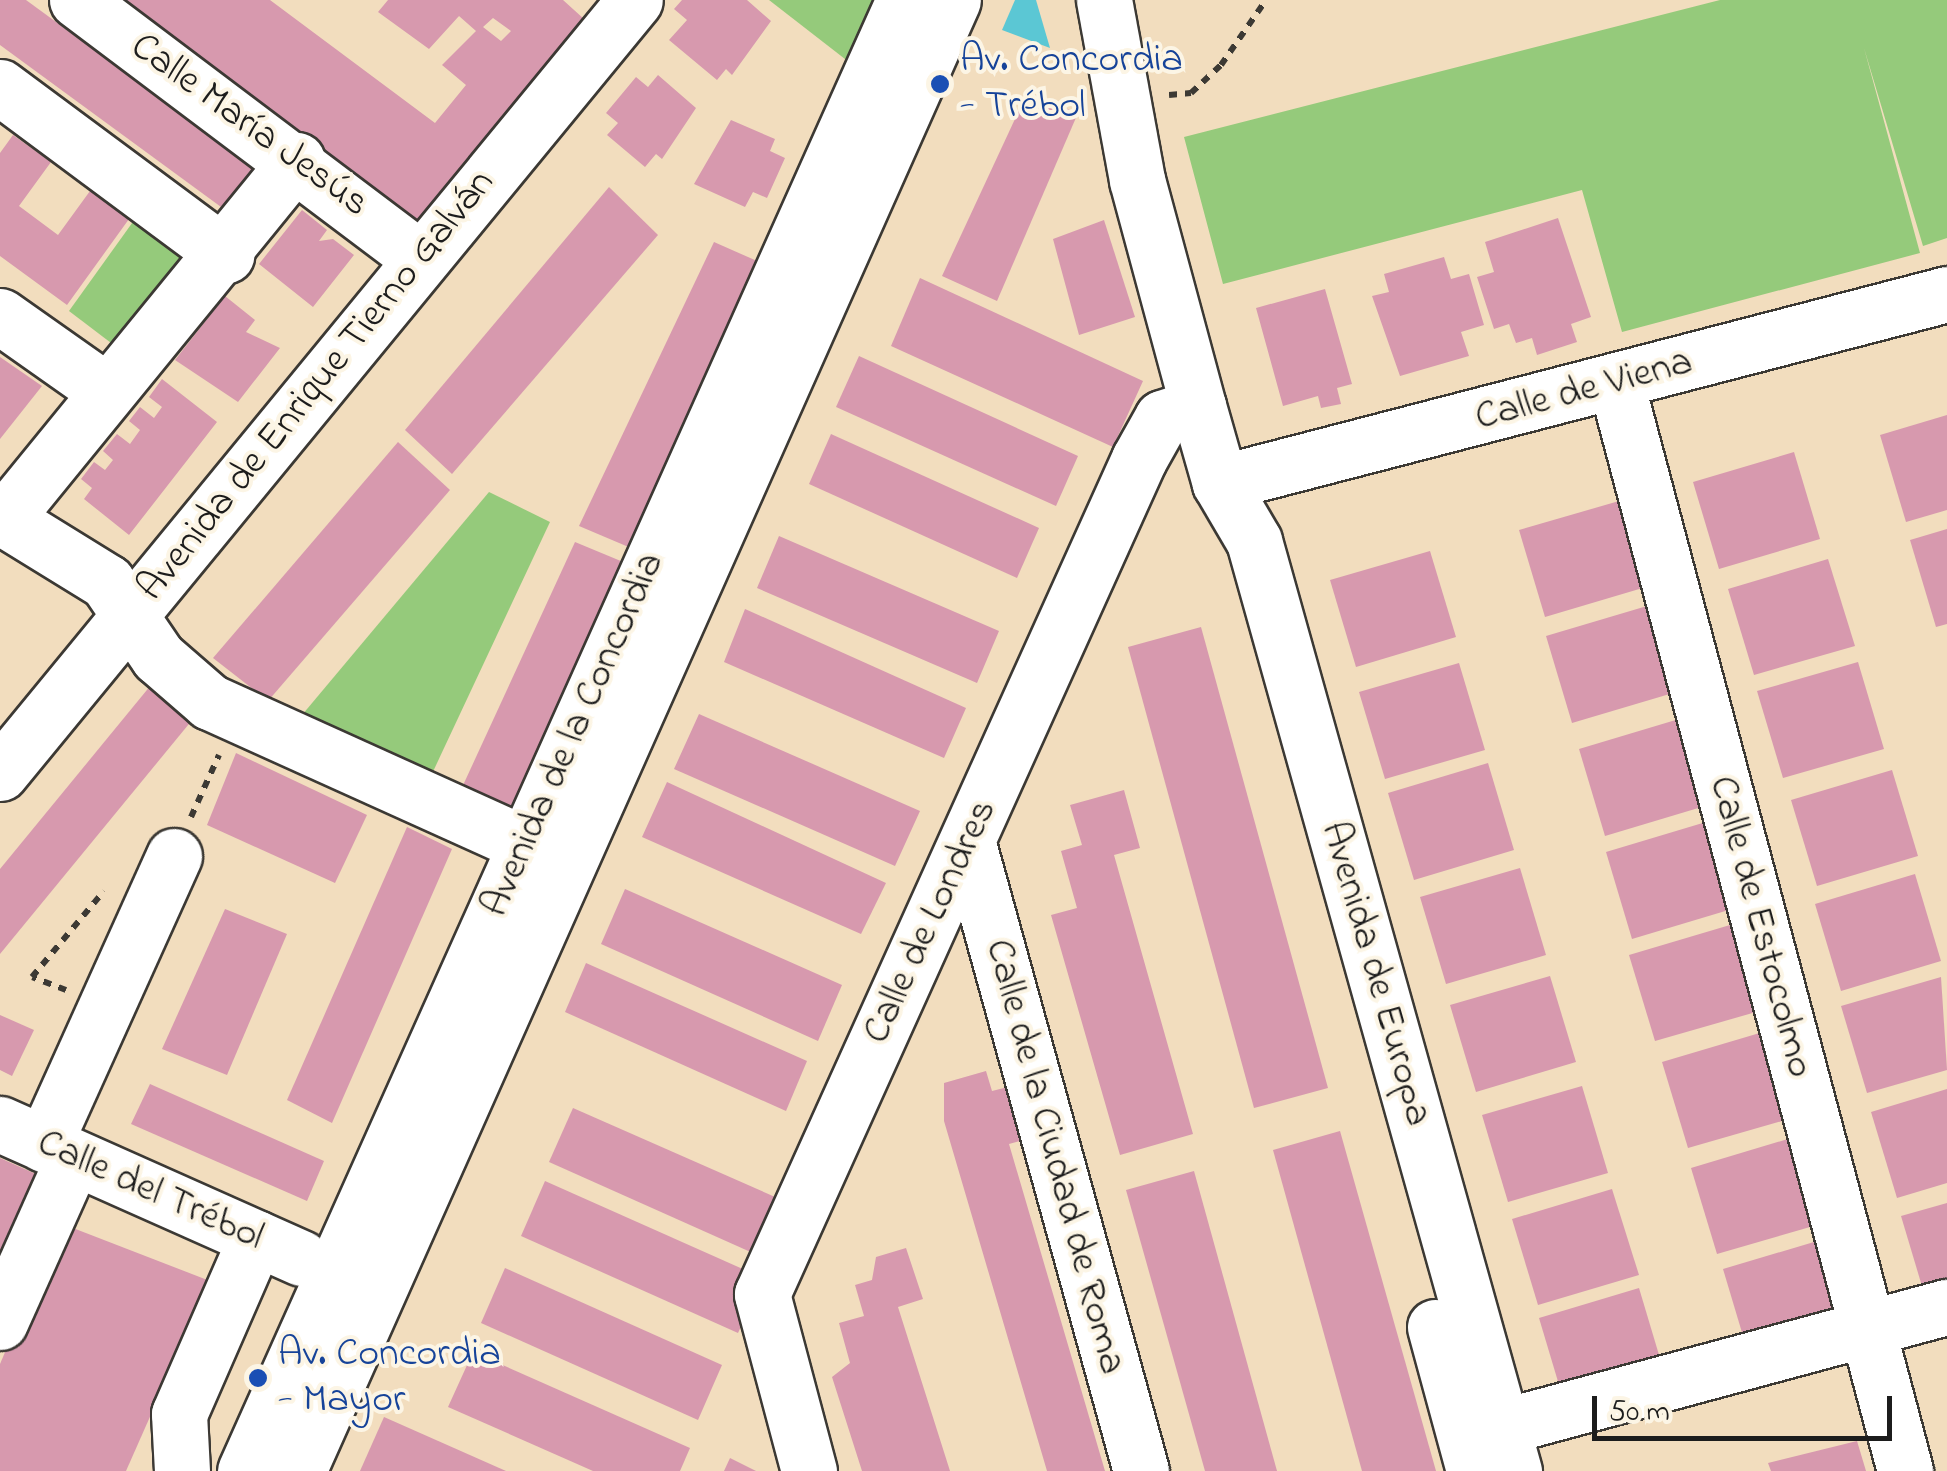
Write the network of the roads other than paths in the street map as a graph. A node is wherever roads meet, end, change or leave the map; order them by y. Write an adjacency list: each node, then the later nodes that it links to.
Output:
1 (77, 0): 7 (street, Calle María Jesús)
2 (904, 0): 20 (street, Avenida de la Concordia)
3 (953, 0): 20 (street, Avenida de la Concordia)
4 (623, 5): 9 (street, Avenida de Enrique Tierno Galván)
5 (1115, 12): 14 (street, Avenida de Europa)
6 (0, 87): 8 (street)
7 (297, 160): 8 (street); 9 (street, Calle María Jesús)
8 (226, 254): 13 (street)
9 (417, 256): 17 (street, Avenida de Enrique Tierno Galván)
10 (1947, 294): 12 (street, Calle de Viena)
11 (0, 316): 13 (street)
12 (1616, 384): 15 (street, Calle de Viena); 25 (street, Calle de Estocolmo)
13 (104, 390): 16 (street)
14 (1198, 406): 15 (street, Avenida de Europa); 19 (street, Calle de Londres)
15 (1220, 483): 26 (street, Avenida de Europa)
16 (2, 517): 17 (street)
17 (130, 619): 18 (street, Avenida de Enrique Tierno Galván); 20 (street)
18 (0, 774)
19 (968, 844): 30 (street, Calle de Londres); 31 (street, Calle de la Ciudad de Roma)
20 (549, 854): 28 (street, Avenida de la Concordia); 29 (street, Avenida de la Concordia)
21 (174, 856): 22 (street)
22 (39, 1142): 24 (street); 27 (street, Calle del Trébol)
23 (1947, 1307): 25 (street)
24 (0, 1322)
25 (1867, 1328): 26 (street); 32 (street, Calle de Estocolmo)
26 (1489, 1451)
27 (182, 1471)
28 (245, 1471)
29 (298, 1471)
30 (809, 1471)
31 (1141, 1471)
32 (1905, 1471)

